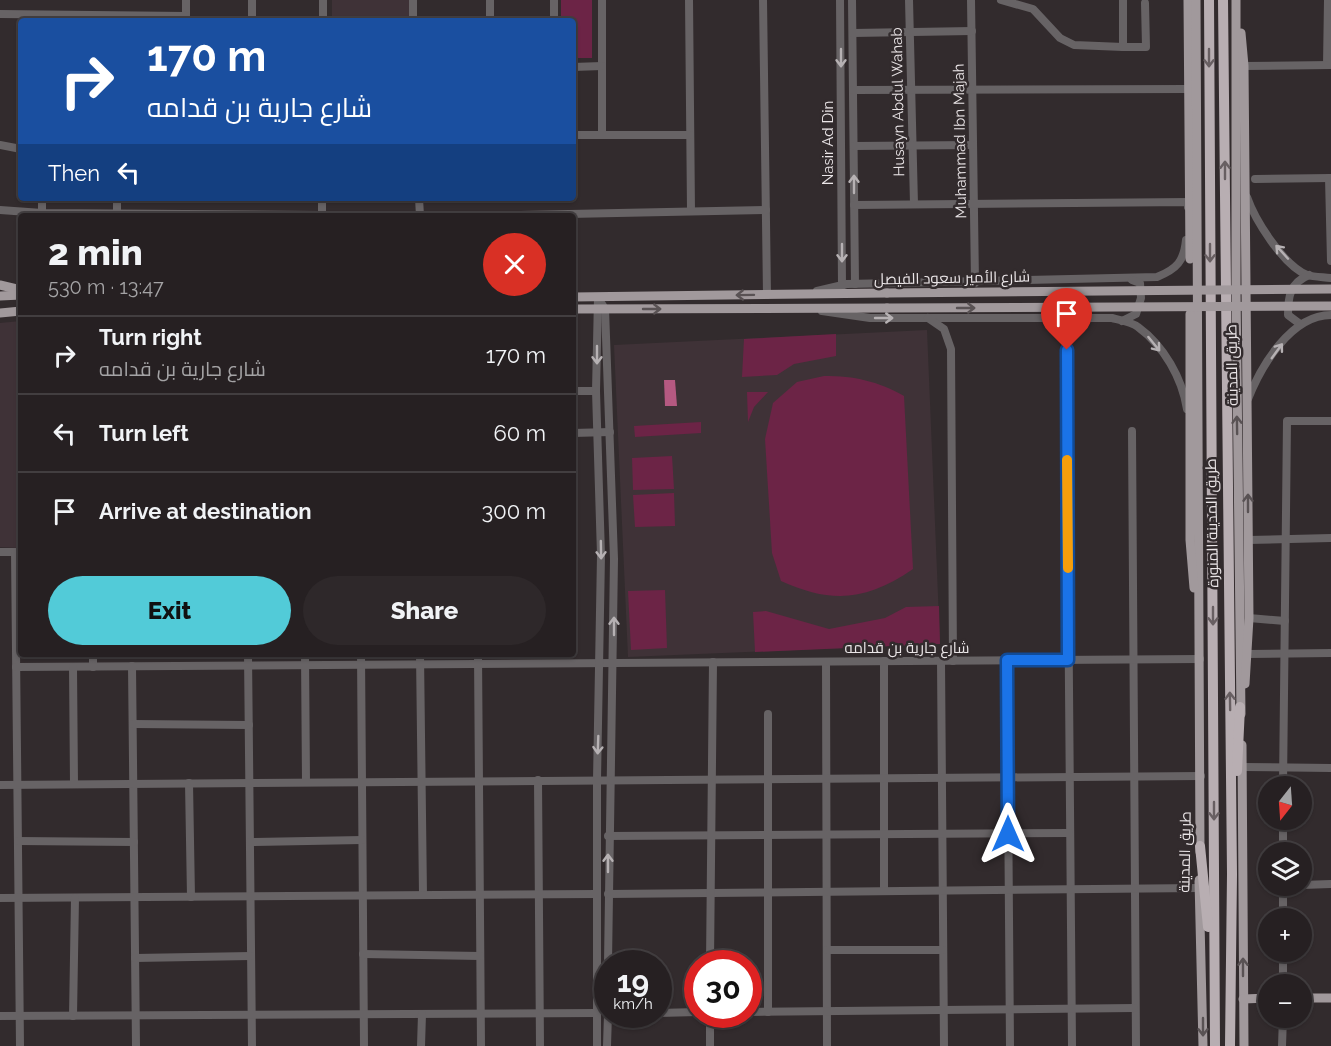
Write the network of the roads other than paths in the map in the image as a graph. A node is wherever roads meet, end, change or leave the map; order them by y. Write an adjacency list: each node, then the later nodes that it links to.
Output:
1 (186, 0): 26 (street)
2 (252, 0): 27 (street)
3 (323, 0): 28 (street)
4 (413, 0): 29 (street)
5 (490, 0): 30 (street)
6 (554, 0): 31 (street)
7 (602, 0): 38 (street)
8 (689, 0): 46 (street)
9 (763, 0): 61 (street)
10 (840, 0): 73 (street, Nasir Ad Din, one-way to 73)
11 (852, 0): 34 (street, Nasir Ad Din)
12 (909, 0): 33 (street, Husayn Abdul Wahab)
13 (971, 0): 32 (street, Muhammad Ibn Majah)
14 (1001, 0): 35 (street)
15 (1123, 0): 35 (street)
16 (1188, 0): 41 (main road, طريق المدينة)
17 (1196, 0): 76 (main road, طريق المدينة)
18 (1209, 0): 221 (highway, طريق المدينة المنورة, one-way to 221)
19 (1223, 0): 188 (highway, طريق المدينة المنورة, one-way to 19)
20 (1237, 0): 39 (main road, طريق المدينة); 74 (main road, طريق المدينة)
21 (1328, 0): 36 (street)
22 (1145, 3): 35 (street)
23 (0, 14): 24 (street)
24 (44, 18): 25 (street)
25 (120, 18)
26 (186, 18)
27 (252, 18)
28 (323, 18)
29 (413, 18)
30 (490, 18)
31 (554, 18)
32 (972, 31): 33 (street); 43 (street, Muhammad Ibn Majah)
33 (910, 32): 34 (street); 40 (street, Husayn Abdul Wahab)
34 (853, 33): 42 (street, Nasir Ad Din)
35 (1123, 46)
36 (1329, 65): 39 (street)
37 (576, 66): 38 (street)
38 (602, 66): 45 (street)
39 (1244, 66): 54 (main road, طريق المدينة)
40 (911, 88): 42 (street); 43 (street); 48 (street, Husayn Abdul Wahab)
41 (1188, 88): 43 (street); 56 (main road, طريق المدينة)
42 (853, 90): 50 (street, Nasir Ad Din)
43 (972, 90): 49 (street, Muhammad Ibn Majah)
44 (576, 135): 45 (street)
45 (602, 135): 46 (street)
46 (690, 135): 62 (street)
47 (0, 145): 51 (street)
48 (912, 145): 49 (street); 50 (street); 57 (street, Husayn Abdul Wahab)
49 (973, 145): 58 (street, Muhammad Ibn Majah)
50 (854, 146): 59 (street, Nasir Ad Din, one-way to 50)
51 (18, 148)
52 (1330, 178): 53 (street); 66 (street)
53 (1255, 179)
54 (1244, 190): 67 (street, one-way to 54); 99 (main road, طريق المدينة)
55 (117, 201): 64 (street)
56 (1189, 202): 58 (street); 69 (street); 101 (main road, طريق المدينة)
57 (914, 204): 58 (street); 59 (street)
58 (974, 204): 70 (street, Muhammad Ibn Majah)
59 (854, 205): 71 (street, Nasir Ad Din)
60 (0, 210): 63 (street)
61 (766, 210): 62 (street); 80 (street)
62 (691, 211): 65 (street)
63 (32, 213)
64 (117, 213)
65 (576, 214)
66 (1331, 261)
67 (1309, 276): 68 (street); 95 (street)
68 (1331, 278)
69 (1129, 279): 70 (street); 94 (street)
70 (975, 283): 71 (street)
71 (855, 284): 73 (street)
72 (0, 285): 77 (main road)
73 (842, 286): 81 (street)
74 (1236, 289): 75 (main road, شارع الأمير سعود الفيصل, bridge); 76 (main road, شارع الأمير سعود الفيصل, bridge); 86 (main road, طريق المدينة, bridge)
75 (1331, 289)
76 (1196, 290): 81 (main road, شارع الأمير سعود الفيصل, bridge); 85 (main road, طريق المدينة, bridge)
77 (18, 292)
78 (0, 293): 79 (main road)
79 (18, 293)
80 (767, 295): 81 (main road, شارع الأمير سعود الفيصل); 83 (main road, شارع الأمير سعود الفيصل, one-way to 83)
81 (801, 295)
82 (576, 297): 83 (main road, شارع الأمير سعود الفيصل)
83 (598, 297): 88 (street)
84 (1331, 306): 86 (main road, شارع الأمير سعود الفيصل, bridge)
85 (1196, 307): 86 (main road, شارع الأمير سعود الفيصل, bridge); 89 (main road, شارع الأمير سعود الفيصل, one-way to 85, bridge); 124 (main road, طريق المدينة)
86 (1236, 307): 144 (main road, طريق المدينة, one-way to 86)
87 (576, 309): 88 (main road, شارع الأمير سعود الفيصل)
88 (601, 309): 89 (main road, شارع الأمير سعود الفيصل, one-way to 89); 97 (street, one-way to 97); 103 (street)
89 (805, 309): 93 (street, one-way to 93)
90 (18, 311): 91 (main road)
91 (0, 312)
92 (1331, 315): 95 (street)
93 (928, 318): 94 (street); 130 (street)
94 (1122, 321): 101 (street, one-way to 101)
95 (1300, 324): 99 (street, one-way to 95)
96 (1066, 330): 126 (street)
97 (596, 391): 98 (street); 105 (street)
98 (576, 392)
99 (1247, 401): 110 (main road, طريق المدينة, one-way to 99)
100 (1331, 421): 109 (street)
101 (1190, 429): 124 (main road, طريق المدينة)
102 (1132, 431): 127 (street)
103 (610, 432): 105 (street); 106 (street)
104 (576, 433): 105 (street)
105 (599, 433): 107 (street)
106 (613, 515): 107 (street); 132 (street, one-way to 106)
107 (600, 516): 131 (street, one-way to 131)
108 (1331, 538): 109 (street)
109 (1285, 539): 110 (street); 114 (street)
110 (1248, 540): 113 (main road, طريق المدينة)
111 (0, 552): 112 (street)
112 (18, 552): 141 (street)
113 (1249, 618): 114 (street); 116 (main road, طريق المدينة)
114 (1285, 619): 117 (street)
115 (1331, 653): 117 (street)
116 (1248, 654): 117 (street); 148 (main road, طريق المدينة)
117 (1285, 654): 151 (street)
118 (93, 657): 143 (street)
119 (248, 657): 140 (street)
120 (305, 657): 137 (street)
121 (361, 657): 138 (street)
122 (420, 657): 135 (street)
123 (478, 657): 136 (street)
124 (1200, 659): 127 (street, شارع جارية بن قدامه); 154 (main road, طريق المدينة)
125 (1007, 660): 126 (street, شارع جارية بن قدامه); 130 (street, شارع جارية بن قدامه); 157 (street)
126 (1068, 660): 127 (street, شارع جارية بن قدامه); 152 (street)
127 (1133, 660): 153 (street)
128 (884, 661): 129 (street, شارع جارية بن قدامه); 134 (street, شارع جارية بن قدامه); 160 (street)
129 (941, 661): 130 (street, شارع جارية بن قدامه); 156 (street)
130 (953, 661)
131 (601, 662): 132 (street, شارع جارية بن قدامه); 136 (street, شارع جارية بن قدامه); 163 (street, one-way to 163)
132 (614, 662): 133 (street, شارع جارية بن قدامه); 164 (street)
133 (712, 662): 134 (street, شارع جارية بن قدامه); 161 (street)
134 (826, 662): 159 (street)
135 (420, 664): 136 (street, شارع جارية بن قدامه); 138 (street, شارع جارية بن قدامه); 165 (street)
136 (478, 664): 166 (street)
137 (305, 665): 138 (street, شارع جارية بن قدامه); 140 (street, شارع جارية بن قدامه); 167 (street)
138 (361, 665): 168 (street)
139 (132, 666): 140 (street, شارع جارية بن قدامه); 143 (street, شارع جارية بن قدامه); 146 (street)
140 (248, 666): 147 (street)
141 (16, 667): 142 (street, شارع جارية بن قدامه); 172 (street)
142 (73, 667): 143 (street, شارع جارية بن قدامه); 173 (street)
143 (93, 667)
144 (1240, 706): 148 (main road, طريق المدينة); 188 (highway)
145 (768, 714): 158 (street)
146 (133, 724): 147 (street); 169 (street)
147 (249, 725): 171 (street)
148 (1241, 729): 149 (main road, طريق المدينة)
149 (1243, 767): 151 (street); 225 (main road, طريق المدينة, one-way to 149)
150 (1331, 768): 151 (street)
151 (1283, 769): 155 (street)
152 (1069, 776): 153 (street); 157 (street); 175 (street)
153 (1133, 776): 154 (street); 191 (street)
154 (1201, 776): 187 (main road, طريق المدينة)
155 (1283, 776)
156 (942, 777): 157 (street); 160 (street); 177 (street)
157 (1008, 777): 178 (street)
158 (768, 778): 159 (street); 161 (street); 180 (street)
159 (826, 778): 160 (street); 181 (street)
160 (884, 778): 176 (street)
161 (712, 779): 164 (street); 179 (street)
162 (538, 780): 163 (street); 166 (street); 203 (street)
163 (597, 780): 164 (street); 200 (street)
164 (609, 780): 182 (street)
165 (422, 781): 166 (street); 168 (street); 205 (street)
166 (479, 781): 202 (street)
167 (306, 782): 168 (street); 171 (street)
168 (362, 782): 183 (street)
169 (133, 783): 170 (street); 173 (street); 185 (street)
170 (189, 783): 171 (street); 207 (street)
171 (249, 783): 186 (street)
172 (17, 784): 173 (street); 174 (street); 184 (street)
173 (74, 784)
174 (0, 785)
175 (1069, 833): 178 (street); 193 (street)
176 (884, 834): 177 (street); 181 (street); 196 (street)
177 (942, 834): 178 (street); 194 (street)
178 (1008, 834): 195 (street)
179 (711, 835): 180 (street); 182 (street); 199 (street)
180 (768, 835): 181 (street); 197 (street)
181 (826, 835): 198 (street)
182 (608, 836): 201 (street, one-way to 182)
183 (362, 840): 186 (street); 204 (street)
184 (18, 841): 185 (street); 210 (street)
185 (134, 842): 206 (street)
186 (250, 842): 208 (street)
187 (1200, 846): 192 (main road, طريق المدينة); 221 (highway)
188 (1232, 874): 264 (highway, طريق المدينة المنورة)
189 (1331, 884): 190 (street)
190 (1312, 885)
191 (1134, 888): 192 (street); 193 (street); 227 (street)
192 (1199, 888): 262 (main road, طريق المدينة, one-way to 262)
193 (1069, 889): 195 (street); 226 (street)
194 (942, 890): 195 (street); 196 (street); 216 (street)
195 (1008, 890): 228 (street)
196 (884, 891): 198 (street)
197 (768, 892): 198 (street); 199 (street); 232 (street)
198 (826, 892): 215 (street)
199 (711, 893): 201 (street); 214 (street)
200 (597, 894): 203 (street); 212 (street)
201 (608, 894): 213 (street)
202 (480, 895): 203 (street); 205 (street); 219 (street)
203 (539, 895): 234 (street)
204 (363, 896): 205 (street); 208 (street); 217 (street)
205 (423, 896)
206 (134, 897): 207 (street); 211 (street); 220 (street)
207 (191, 897): 208 (street)
208 (250, 897): 218 (street)
209 (0, 898): 210 (street)
210 (19, 898): 211 (street); 241 (street)
211 (75, 898): 242 (street)
212 (597, 950)
213 (608, 950)
214 (710, 950)
215 (826, 950): 216 (street); 230 (street)
216 (943, 950): 229 (street)
217 (363, 954): 219 (street); 236 (street)
218 (251, 956): 220 (street); 239 (street)
219 (480, 956): 233 (street)
220 (135, 958): 238 (street)
221 (1215, 988): 263 (highway, طريق المدينة المنورة)
222 (1258, 998): 225 (main road)
223 (1312, 998): 224 (main road)
224 (1331, 998)
225 (1243, 999): 265 (main road, طريق المدينة)
226 (1070, 1008): 227 (street); 228 (street); 260 (street)
227 (1134, 1008): 261 (street)
228 (1008, 1009): 229 (street); 259 (street)
229 (943, 1010): 230 (street); 258 (street)
230 (827, 1011): 232 (street); 257 (street)
231 (762, 1012): 232 (street)
232 (768, 1012)
233 (481, 1013): 234 (street); 237 (street); 252 (street)
234 (539, 1013): 235 (street); 253 (street)
235 (594, 1013)
236 (364, 1014): 237 (street); 239 (street); 250 (street)
237 (422, 1014): 251 (street)
238 (136, 1015): 239 (street); 242 (street); 248 (street)
239 (251, 1015): 249 (street)
240 (0, 1016): 241 (street)
241 (20, 1016): 242 (street); 247 (street)
242 (73, 1016)
243 (597, 1028): 254 (street)
244 (608, 1028): 255 (street)
245 (710, 1028): 256 (street)
246 (1282, 1028): 266 (street)
247 (20, 1046)
248 (136, 1046)
249 (252, 1046)
250 (364, 1046)
251 (421, 1046)
252 (481, 1046)
253 (540, 1046)
254 (597, 1046)
255 (607, 1046)
256 (710, 1046)
257 (827, 1046)
258 (944, 1046)
259 (1010, 1046)
260 (1072, 1046)
261 (1136, 1046)
262 (1203, 1046)
263 (1215, 1046)
264 (1231, 1046)
265 (1244, 1046)
266 (1282, 1046)

